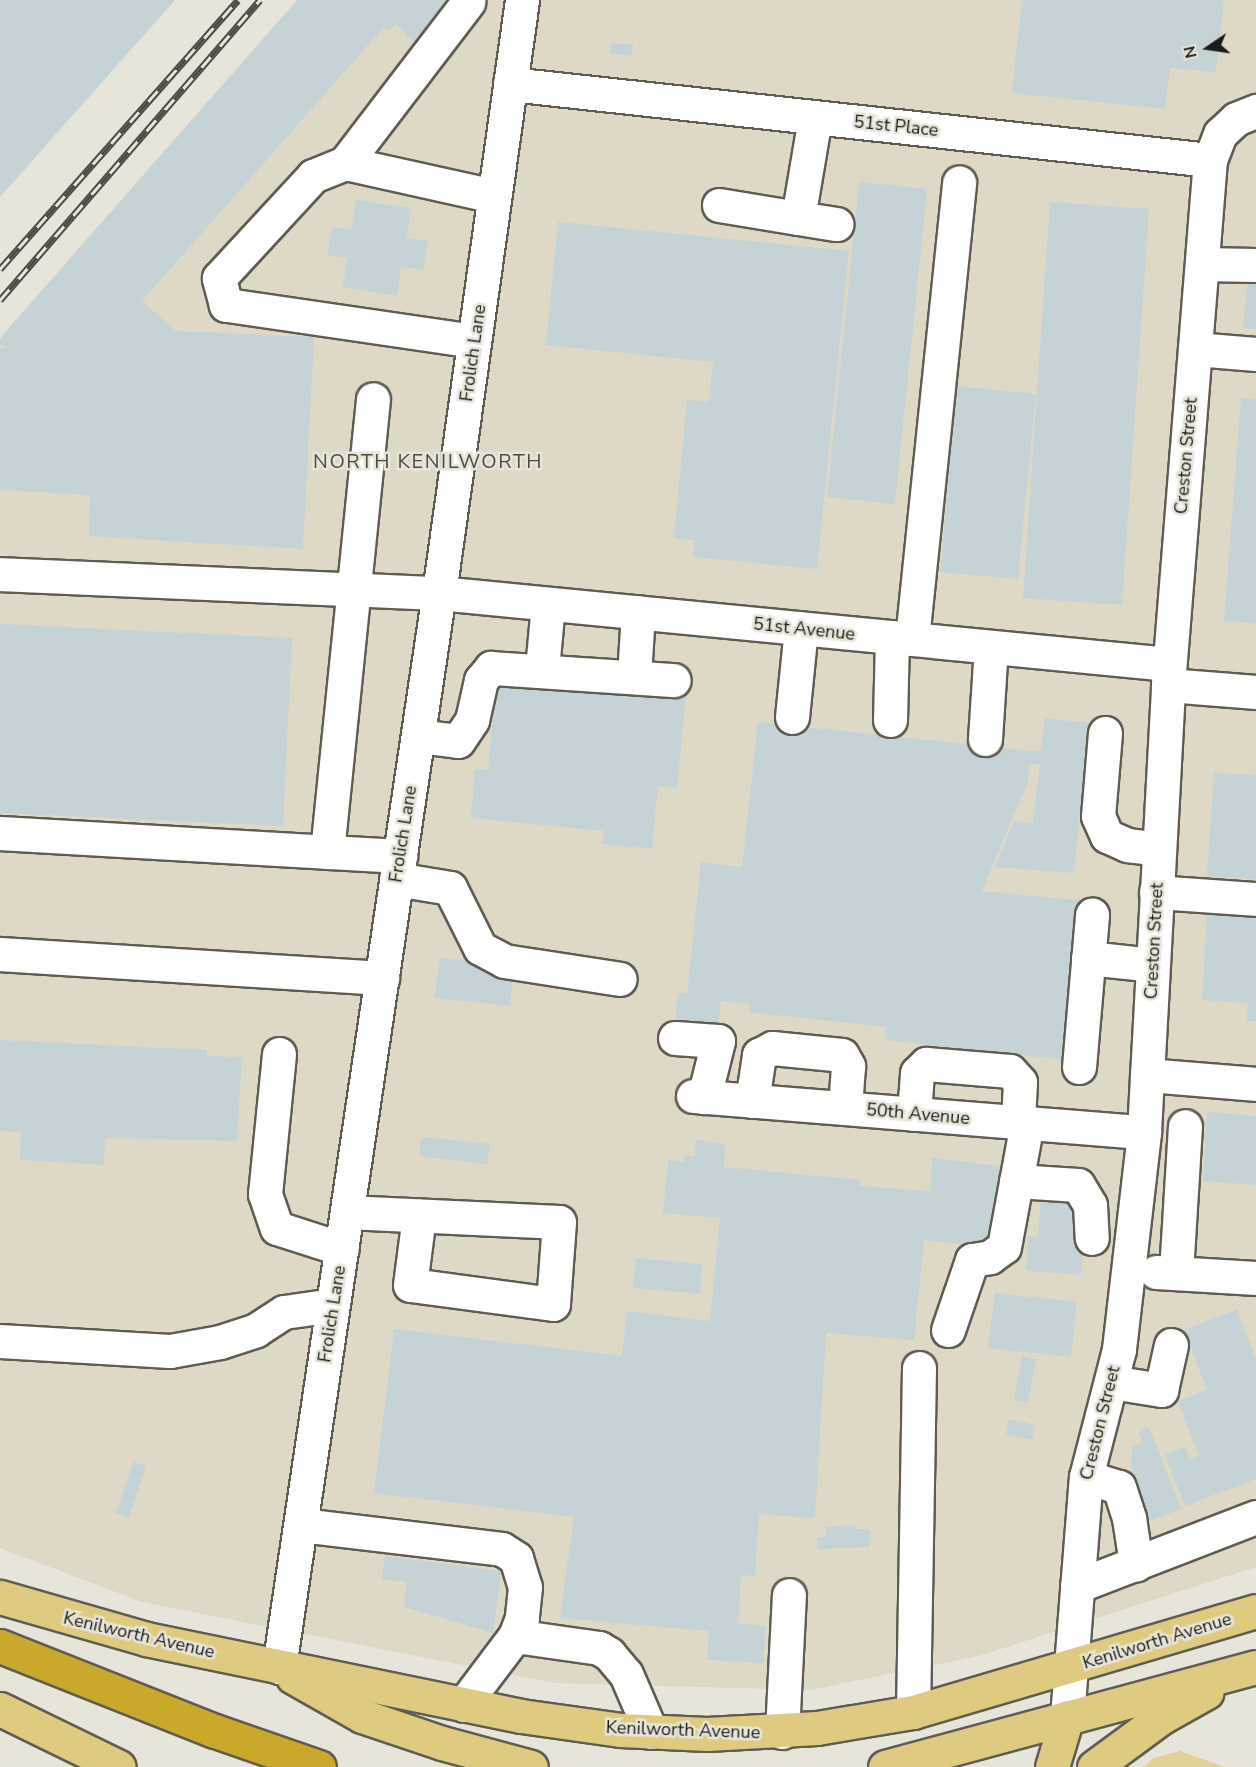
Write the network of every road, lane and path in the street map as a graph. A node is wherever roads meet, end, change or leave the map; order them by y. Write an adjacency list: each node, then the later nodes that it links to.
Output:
1 (522, 0): 3 (street, Frolich Lane)
2 (468, 2): 7 (street)
3 (510, 84): 5 (street, 51st Place); 9 (street, Frolich Lane)
4 (1256, 111): 6 (street)
5 (814, 117): 6 (street, 51st Place); 11 (street)
6 (1210, 160): 13 (street, Creston Street)
7 (345, 163): 9 (street); 15 (street)
8 (959, 182): 25 (street)
9 (494, 196): 15 (street, Frolich Lane)
10 (719, 205): 11 (street)
11 (798, 218): 12 (street)
12 (837, 224)
13 (1202, 264): 14 (street); 16 (street, Creston Street)
14 (1256, 265)
15 (474, 341): 21 (street, Frolich Lane)
16 (1195, 349): 17 (street); 28 (street, Creston Street)
17 (1256, 354)
18 (373, 399): 20 (street)
19 (0, 574): 20 (street, 51st Avenue)
20 (355, 592): 21 (street, 51st Avenue); 39 (street)
21 (439, 593): 22 (street, 51st Avenue); 35 (street, Frolich Lane)
22 (549, 604): 23 (street, 51st Avenue); 27 (street)
23 (638, 612): 24 (street, 51st Avenue); 29 (street)
24 (801, 628): 25 (street, 51st Avenue); 32 (street)
25 (902, 638): 26 (street, 51st Avenue); 33 (street)
26 (991, 647): 28 (street, 51st Avenue); 36 (street)
27 (542, 669): 29 (street); 35 (street)
28 (1169, 674): 31 (street, 51st Avenue); 38 (street, Creston Street)
29 (634, 676): 30 (street)
30 (674, 680)
31 (1256, 692)
32 (792, 717)
33 (890, 720)
34 (1105, 733): 38 (street)
35 (418, 736): 40 (street, Frolich Lane)
36 (986, 739)
37 (0, 832): 39 (street)
38 (1159, 849): 41 (street, Creston Street)
39 (327, 852): 40 (street)
40 (398, 868): 47 (street, Frolich Lane); 48 (street)
41 (1156, 892): 42 (street); 46 (street, Creston Street)
42 (1256, 899)
43 (1092, 915): 45 (street)
44 (0, 954): 47 (street)
45 (1088, 958): 46 (street); 51 (street)
46 (1152, 965): 52 (street, Creston Street)
47 (382, 978): 61 (street, Frolich Lane)
48 (620, 979)
49 (675, 1038): 54 (street, 50th Avenue)
50 (279, 1054): 64 (street)
51 (1079, 1067)
52 (1147, 1075): 53 (street); 59 (street, Creston Street)
53 (1256, 1084)
54 (752, 1101): 55 (street, 50th Avenue); 55 (street)
55 (845, 1108): 56 (street, 50th Avenue)
56 (914, 1114): 57 (street, 50th Avenue); 57 (street)
57 (1022, 1123): 59 (street, 50th Avenue); 60 (street)
58 (1185, 1126): 66 (street)
59 (1144, 1132): 65 (street, Creston Street)
60 (1016, 1181): 63 (street); 69 (street)
61 (347, 1212): 62 (street); 64 (street, Frolich Lane)
62 (419, 1216): 62 (street)
63 (1092, 1238)
64 (342, 1249): 68 (street, Frolich Lane)
65 (1130, 1270): 66 (street); 73 (street, Creston Street)
66 (1176, 1273): 67 (street)
67 (1256, 1278)
68 (333, 1305): 70 (street); 76 (street, Frolich Lane)
69 (948, 1330)
70 (0, 1341)
71 (1171, 1345): 73 (street)
72 (919, 1368): 89 (street)
73 (1111, 1382): 74 (street, Creston Street)
74 (1086, 1477): 77 (street); 78 (street, Creston Street)
75 (1256, 1517): 77 (street)
76 (301, 1525): 82 (street); 84 (street, Frolich Lane)
77 (1136, 1564): 78 (street)
78 (1077, 1586): 85 (street, Creston Street)
79 (789, 1595): 92 (street)
80 (0, 1597): 84 (main road, Kenilworth Avenue)
81 (1256, 1611): 85 (main road, Kenilworth Avenue)
82 (515, 1636): 87 (street); 91 (street)
83 (0, 1646): 94 (highway)
84 (279, 1667): 87 (main road, Kenilworth Avenue); 95 (main road, Kenilworth Avenue)
85 (1071, 1667): 89 (main road, Kenilworth Avenue); 90 (street, Creston Street)
86 (1256, 1667): 90 (main road); 98 (main road)
87 (464, 1705): 91 (main road, Kenilworth Avenue)
88 (0, 1709): 93 (main road)
89 (913, 1712): 92 (main road, Kenilworth Avenue)
90 (1067, 1717): 96 (main road); 97 (main road)
91 (651, 1732): 92 (main road, Kenilworth Avenue)
92 (782, 1732)
93 (119, 1767)
94 (319, 1767)
95 (531, 1767)
96 (885, 1767)
97 (1052, 1767)
98 (1094, 1767)

